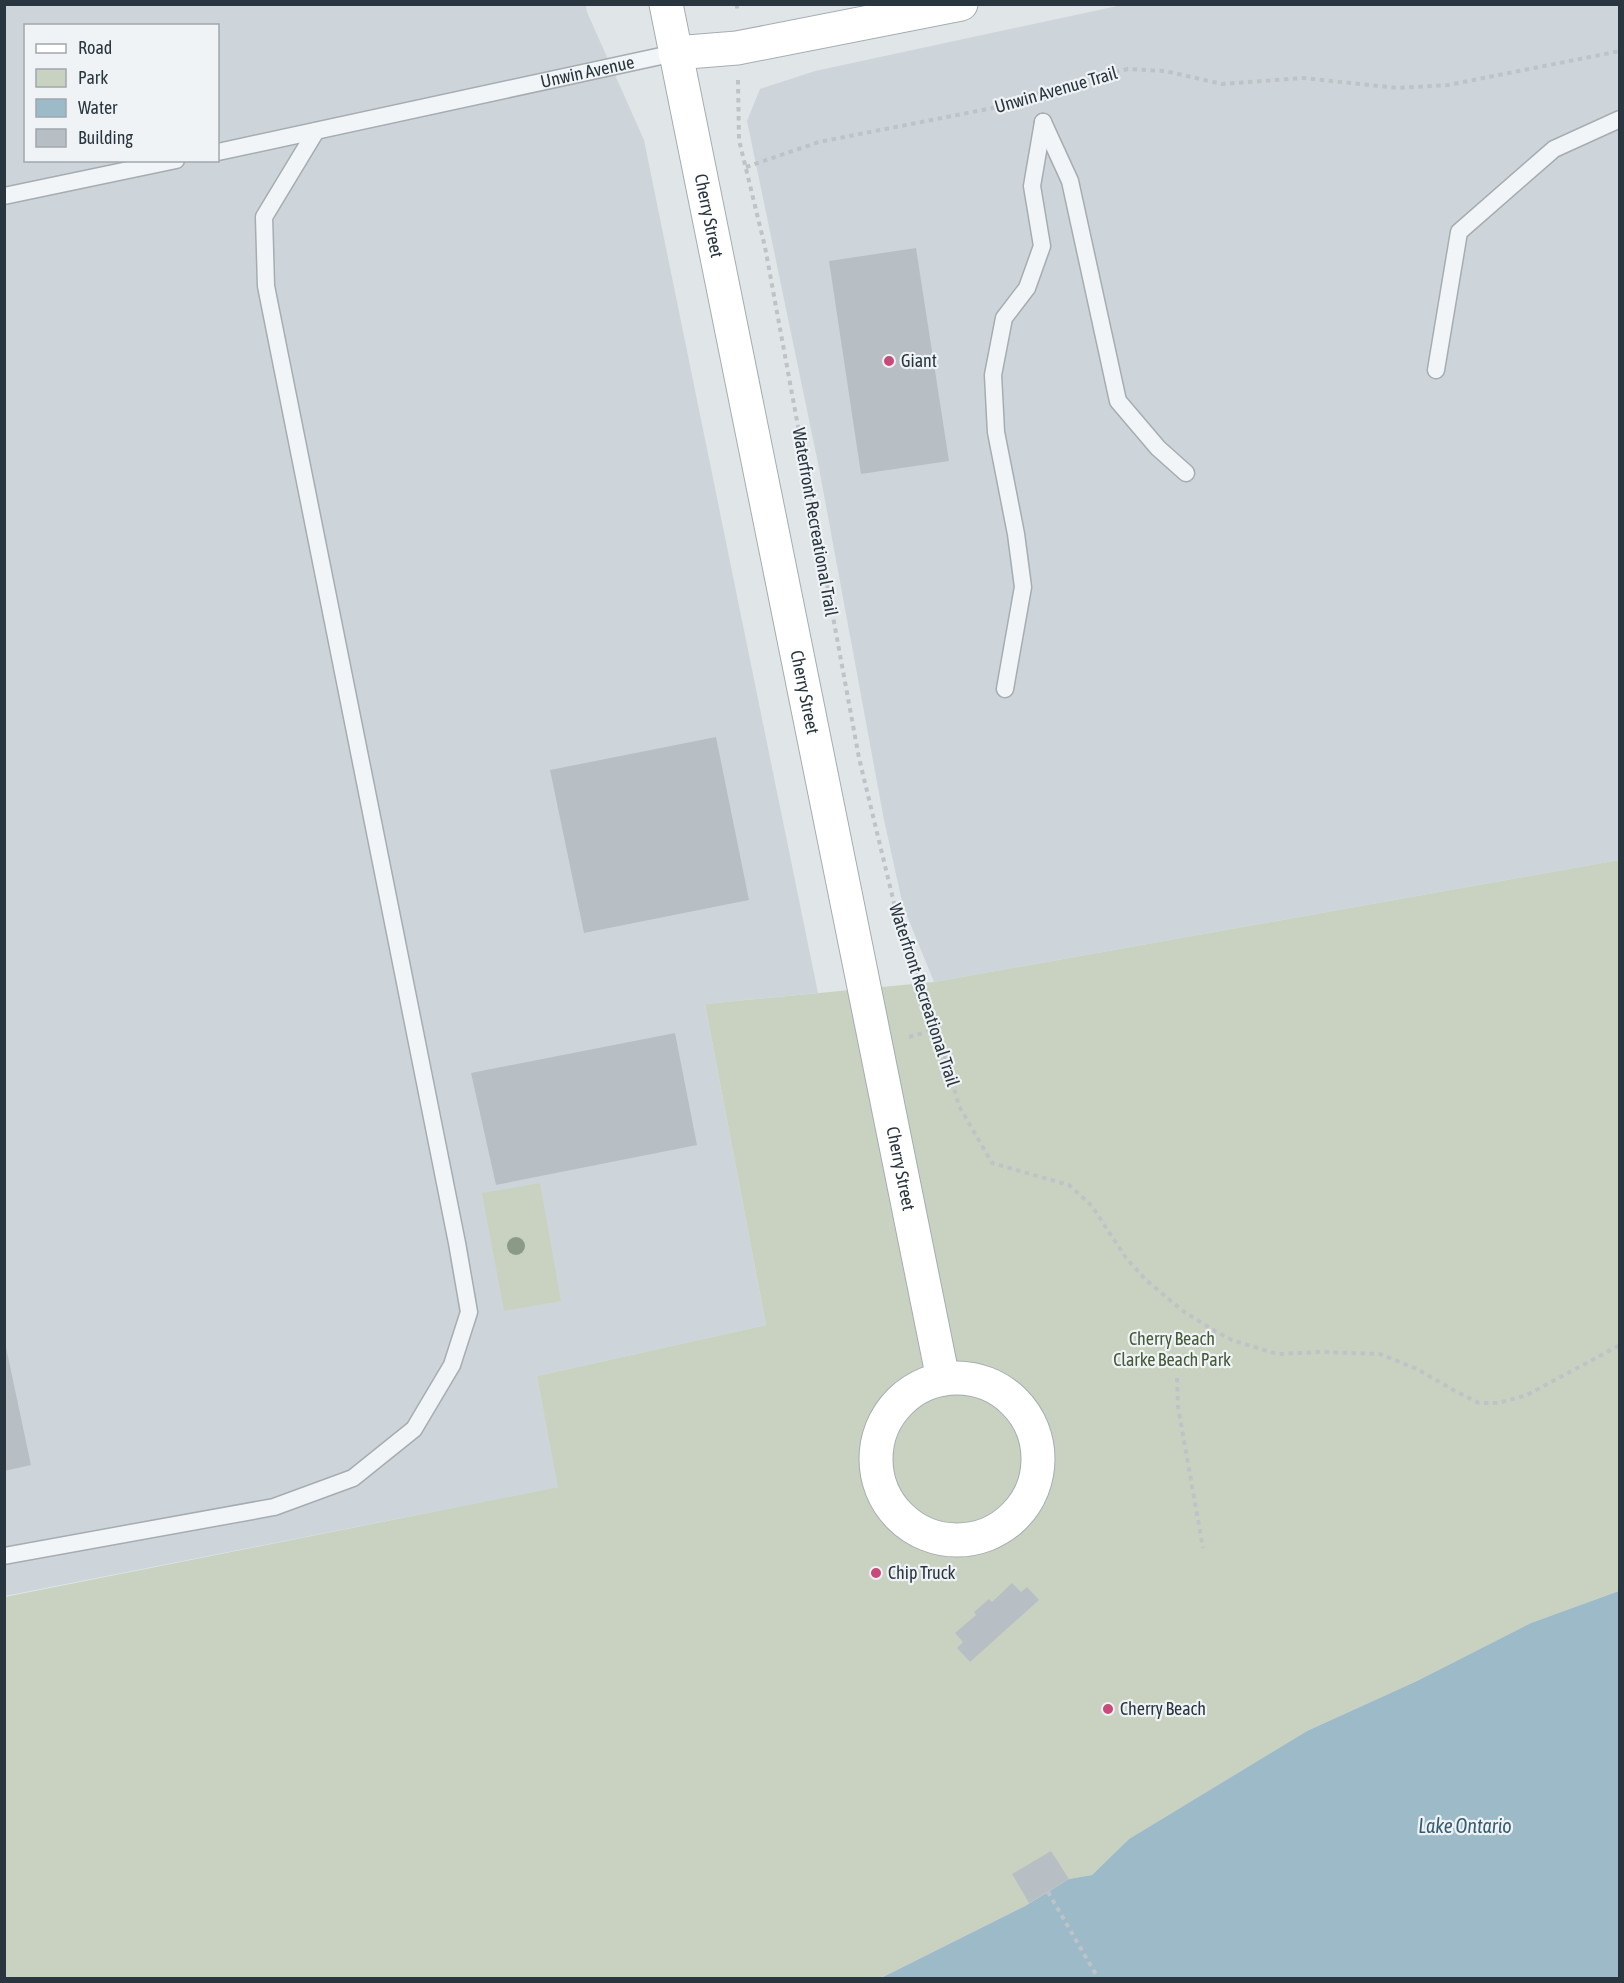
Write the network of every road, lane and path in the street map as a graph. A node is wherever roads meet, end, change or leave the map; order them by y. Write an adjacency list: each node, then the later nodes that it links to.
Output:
1 (666, 4): 4 (street, Cherry Street)
2 (961, 4): 4 (street, Unwin Avenue)
3 (1620, 51): 10 (path, Unwin Avenue Trail)
4 (675, 53): 7 (lane, Unwin Avenue); 17 (street, Cherry Street)
5 (739, 109): 10 (path, Waterfront Recreational Trail)
6 (1620, 119): 12 (lane)
7 (316, 131): 8 (lane, Unwin Avenue); 19 (lane)
8 (219, 152)
9 (166, 162): 11 (lane)
10 (746, 167): 15 (path, Waterfront Recreational Trail)
11 (4, 196)
12 (1436, 370)
13 (1186, 473): 14 (lane)
14 (1005, 689)
15 (1620, 1345)
16 (1177, 1378): 18 (path)
17 (943, 1379): 17 (street)
18 (1203, 1548)
19 (4, 1556)
20 (1048, 1892): 21 (path)
21 (1098, 1978)

